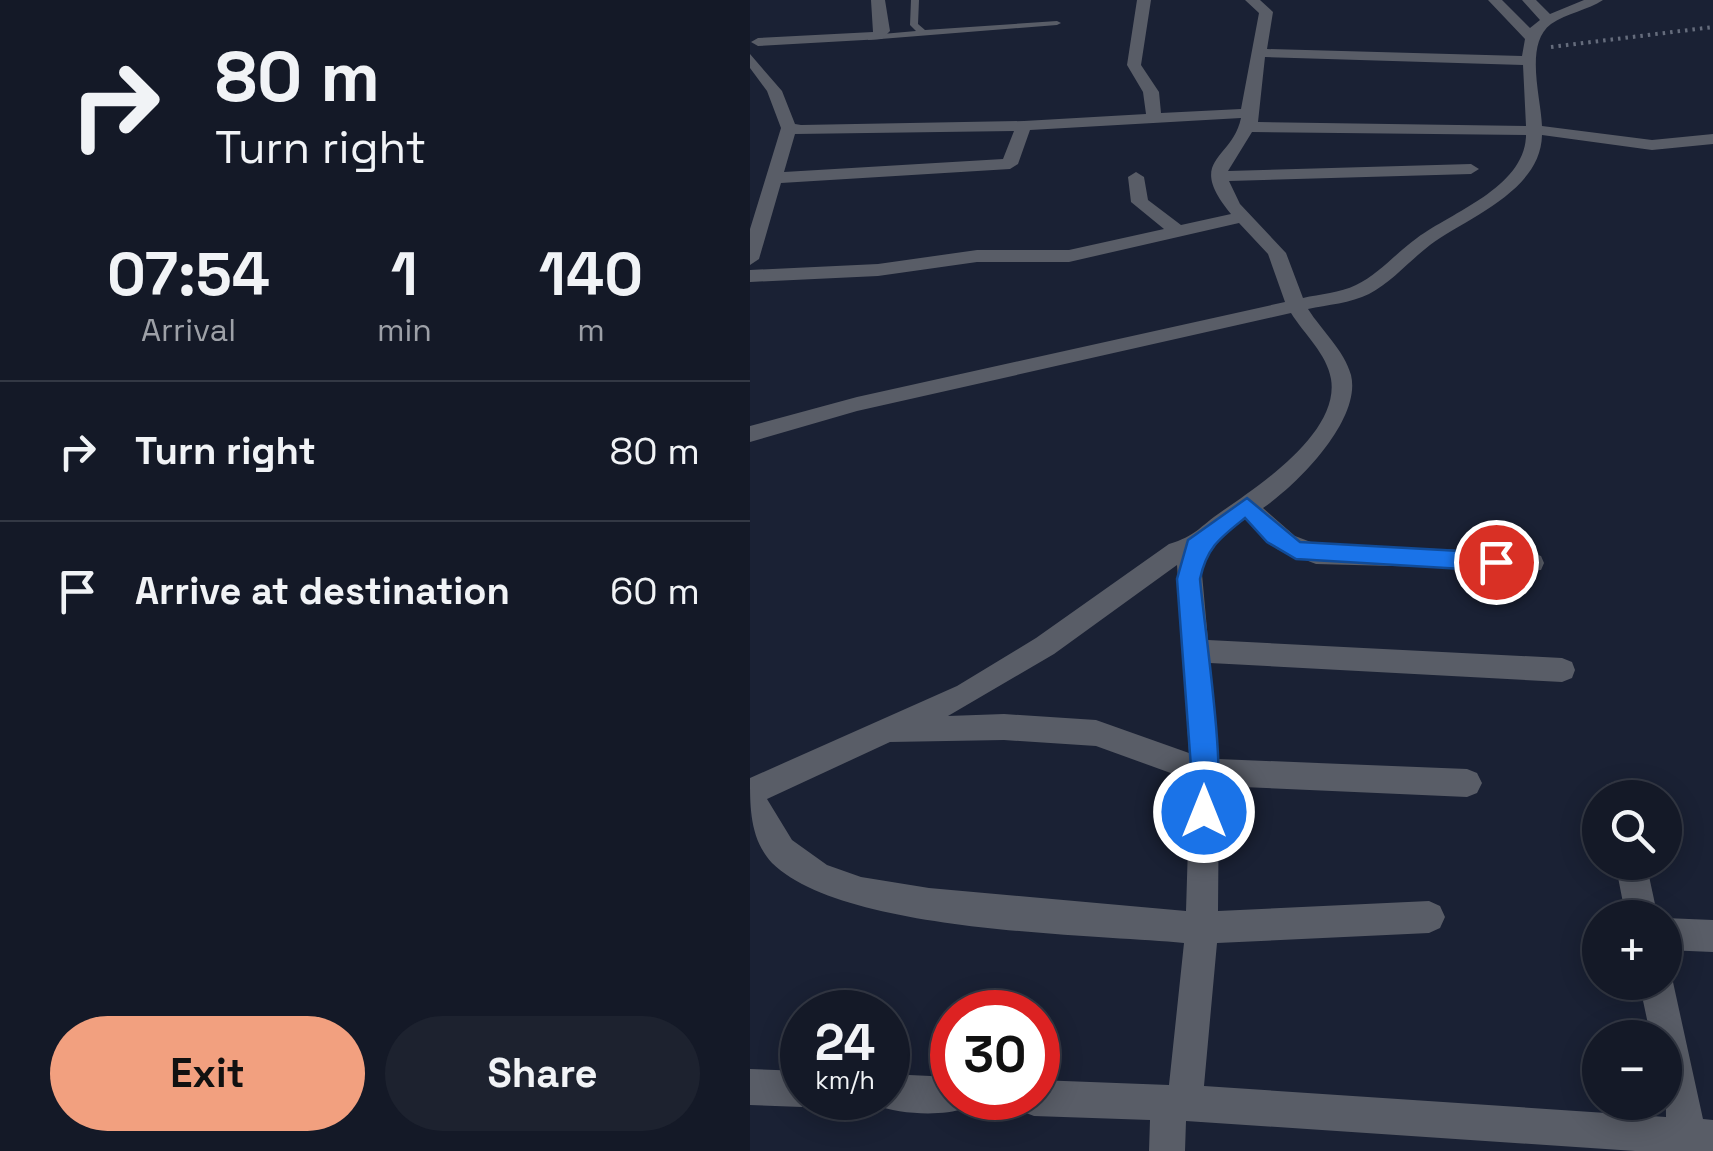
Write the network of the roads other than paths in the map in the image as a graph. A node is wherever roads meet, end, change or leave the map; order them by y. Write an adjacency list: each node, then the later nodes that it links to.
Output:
1 (878, 0): 12 (street)
2 (915, 0): 11 (lane)
3 (1144, 0): 16 (street)
4 (1495, 0): 13 (street)
5 (1529, 0): 8 (street)
6 (1596, 0): 8 (street)
7 (1264, 3): 15 (street)
8 (1547, 19): 13 (street)
9 (1057, 23): 11 (lane)
10 (750, 26): 14 (street)
11 (923, 33): 12 (lane)
12 (871, 38): 14 (street)
13 (1528, 49): 15 (street); 20 (street)
14 (754, 52): 19 (street)
15 (1259, 53): 17 (street)
16 (1154, 117): 17 (street); 18 (street)
17 (1248, 120): 20 (street); 25 (street)
18 (1024, 126): 19 (street); 27 (street)
19 (789, 128): 27 (street)
20 (1534, 130): 22 (street); 32 (street)
21 (1713, 139): 22 (street)
22 (1687, 142): 23 (street)
23 (1713, 148)
24 (1470, 170): 25 (street)
25 (1220, 176): 28 (street)
26 (1136, 177): 29 (street)
27 (775, 178): 30 (street)
28 (1243, 217): 29 (street); 32 (street)
29 (1180, 232): 31 (street)
30 (750, 259)
31 (750, 276)
32 (1297, 308): 33 (street); 34 (street)
33 (750, 434)
34 (1247, 506): 35 (street); 36 (street)
35 (1196, 546): 37 (street); 39 (street)
36 (1532, 563)
37 (1195, 651): 38 (street); 40 (street)
38 (1562, 670)
39 (892, 730): 40 (street); 42 (street)
40 (1206, 772): 41 (street); 44 (street)
41 (1467, 783)
42 (750, 795): 44 (street)
43 (1428, 918): 44 (street)
44 (1202, 928): 51 (street)
45 (1682, 935): 46 (street)
46 (1713, 936)
47 (1661, 1000): 52 (street)
48 (750, 1088): 49 (street)
49 (780, 1089)
50 (1060, 1099): 51 (street)
51 (1177, 1103): 52 (street); 53 (street)
52 (1703, 1141)
53 (1166, 1151)

